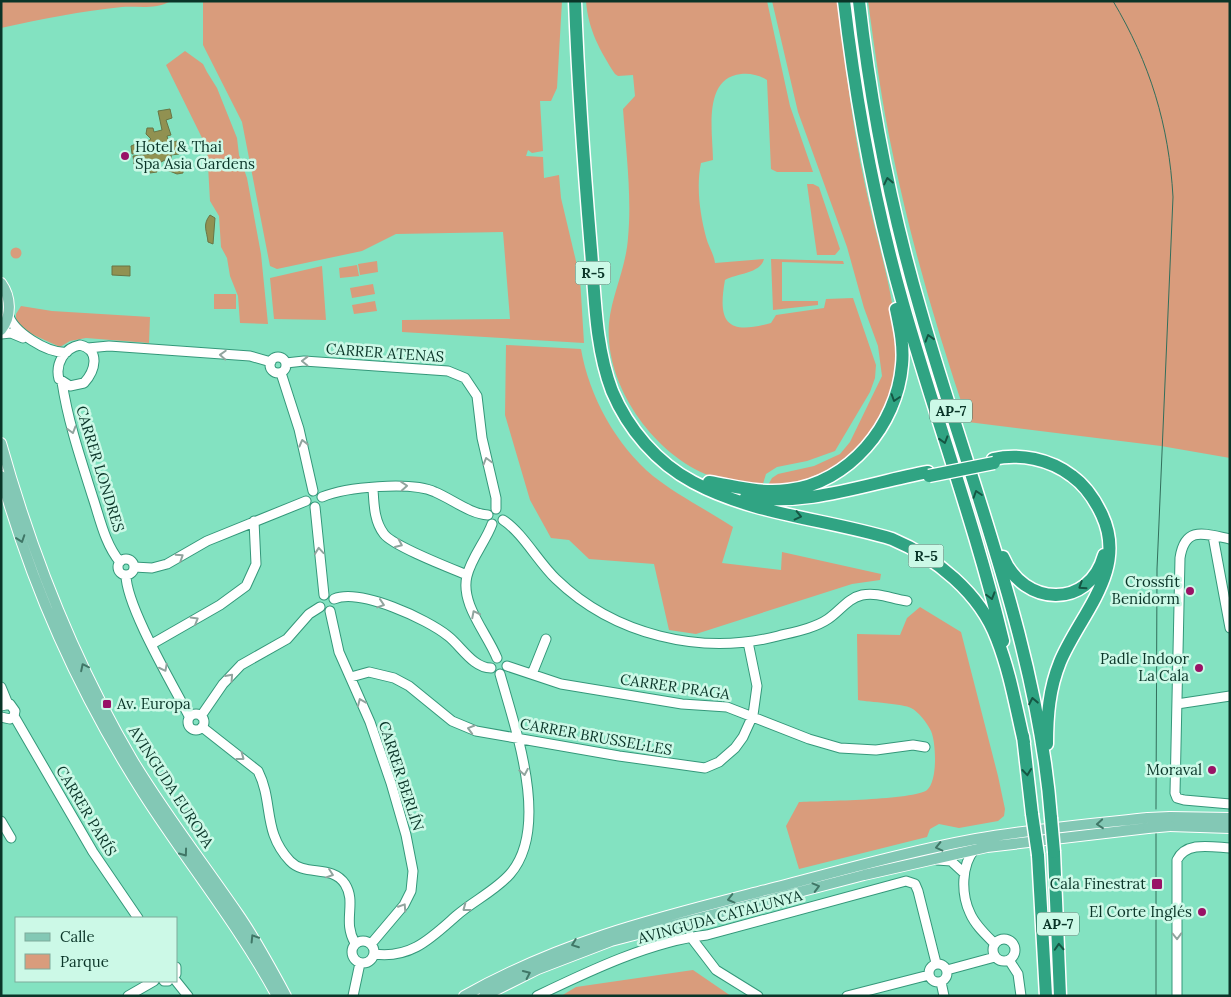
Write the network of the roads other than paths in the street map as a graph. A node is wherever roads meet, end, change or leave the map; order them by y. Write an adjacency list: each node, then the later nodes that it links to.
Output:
1 (575, 1): 24 (highway, R-5)
2 (581, 1): 21 (highway)
3 (844, 1): 5 (highway, AP-7)
4 (859, 1): 33 (highway, AP-7, one-way to 4)
5 (851, 58): 21 (highway, one-way to 21); 66 (highway, AP-7, one-way to 66)
6 (1, 283): 7 (main road)
7 (8, 314): 8 (main road); 11 (street)
8 (1, 330)
9 (1, 334): 14 (street)
10 (88, 348): 11 (street); 12 (street, one-way to 10); 16 (street)
11 (67, 352): 14 (street)
12 (271, 362): 13 (street); 15 (street)
13 (286, 363): 15 (street); 28 (street, CARRER ATENAS, one-way to 13)
14 (59, 367): 16 (street)
15 (281, 372): 23 (street, one-way to 15)
16 (62, 382): 36 (street, CARRER LONDRES, one-way to 36)
17 (1, 443): 68 (main road, AVINGUDA EUROPA, one-way to 17)
18 (993, 461): 19 (highway, R-5, bridge); 33 (highway, R-5, one-way to 33); 69 (highway)
19 (928, 474): 21 (highway); 24 (highway, R-5)
20 (1, 476): 68 (main road, AVINGUDA EUROPA, one-way to 68)
21 (709, 482)
22 (373, 489): 25 (street); 29 (street, one-way to 29); 39 (street, one-way to 39)
23 (313, 491): 25 (street); 26 (street)
24 (718, 493): 66 (highway, R-5, one-way to 66)
25 (322, 497): 27 (street)
26 (306, 501): 27 (street); 31 (street)
27 (315, 507): 40 (street, one-way to 27)
28 (496, 509): 29 (street); 30 (street)
29 (488, 515): 32 (street)
30 (503, 520): 32 (street); 47 (street)
31 (254, 521): 37 (street, one-way to 31); 48 (street, one-way to 31)
32 (492, 524): 39 (street)
33 (987, 524): 69 (highway, AP-7, one-way to 33)
34 (1212, 536): 35 (street); 45 (street); 57 (street)
35 (1230, 539)
36 (120, 562): 37 (street); 38 (street)
37 (134, 567): 38 (street)
38 (126, 575): 48 (street)
39 (467, 575): 49 (street, one-way to 39)
40 (324, 595): 41 (street); 43 (street)
41 (334, 599): 44 (street); 51 (street, one-way to 51)
42 (907, 601): 47 (street)
43 (320, 607): 44 (street); 62 (street, one-way to 43)
44 (330, 610): 54 (street, CARRER BERLÍN)
45 (1230, 628)
46 (546, 639): 53 (street)
47 (748, 642): 59 (street, CARRER BRUSSEL·LES)
48 (152, 644): 61 (street, one-way to 61)
49 (498, 658): 50 (street); 51 (street)
50 (507, 666): 52 (street); 53 (street, CARRER PRAGA)
51 (491, 668): 52 (street)
52 (500, 674): 65 (street)
53 (532, 674): 59 (street, CARRER PRAGA)
54 (350, 677): 65 (street, CARRER BRUSSEL·LES, one-way to 54); 84 (street, CARRER BERLÍN, one-way to 54)
55 (1, 687): 58 (street)
56 (1230, 696): 57 (street)
57 (1177, 704): 70 (street)
58 (4, 705): 60 (street, CARRER PARÍS)
59 (753, 715): 65 (street, CARRER BRUSSEL·LES); 67 (street, CARRER PRAGA)
60 (14, 716): 63 (street); 81 (street, CARRER PARÍS)
61 (189, 716): 62 (street); 64 (street)
62 (201, 716): 64 (street)
63 (1, 717)
64 (202, 727): 83 (street, one-way to 83)
65 (518, 738): 86 (street, one-way to 86)
66 (1024, 742): 109 (highway, AP-7, one-way to 109, bridge)
67 (925, 747)
68 (154, 802): 99 (main road, AVINGUDA EUROPA, one-way to 99); 100 (main road, AVINGUDA EUROPA, one-way to 68)
69 (1050, 802): 110 (highway, AP-7, one-way to 69, bridge)
70 (1230, 804)
71 (1230, 818): 73 (main road)
72 (1, 821): 76 (street)
73 (1170, 821): 74 (main road, bridge); 75 (main road)
74 (1148, 823): 78 (main road); 102 (main road, one-way to 102)
75 (1230, 828)
76 (11, 838)
77 (1230, 848): 111 (street, one-way to 111)
78 (975, 849): 79 (main road); 80 (street)
79 (924, 860): 80 (street); 103 (main road, one-way to 79)
80 (964, 873): 85 (street)
81 (137, 917)
82 (690, 936): 90 (street, AVINGUDA CATALUNYA); 104 (street, AVINGUDA CATALUNYA); 105 (street)
83 (355, 943): 84 (street); 89 (street)
84 (371, 944): 86 (street)
85 (995, 944): 87 (street); 88 (street)
86 (374, 954): 89 (street)
87 (995, 957): 88 (street); 91 (street)
88 (1009, 960): 108 (street)
89 (360, 963): 101 (street)
90 (936, 963): 91 (street); 92 (street)
91 (947, 970): 95 (street)
92 (929, 975): 95 (street); 96 (street)
93 (152, 982): 97 (street)
94 (177, 982): 98 (street)
95 (941, 982): 107 (street)
96 (872, 993): 106 (street)
97 (128, 996)
98 (188, 996)
99 (277, 996)
100 (286, 996)
101 (353, 996)
102 (464, 996)
103 (484, 996)
104 (537, 996)
105 (758, 996)
106 (847, 996)
107 (944, 996)
108 (1021, 996)
109 (1046, 996)
110 (1060, 996)
111 (1177, 996)

